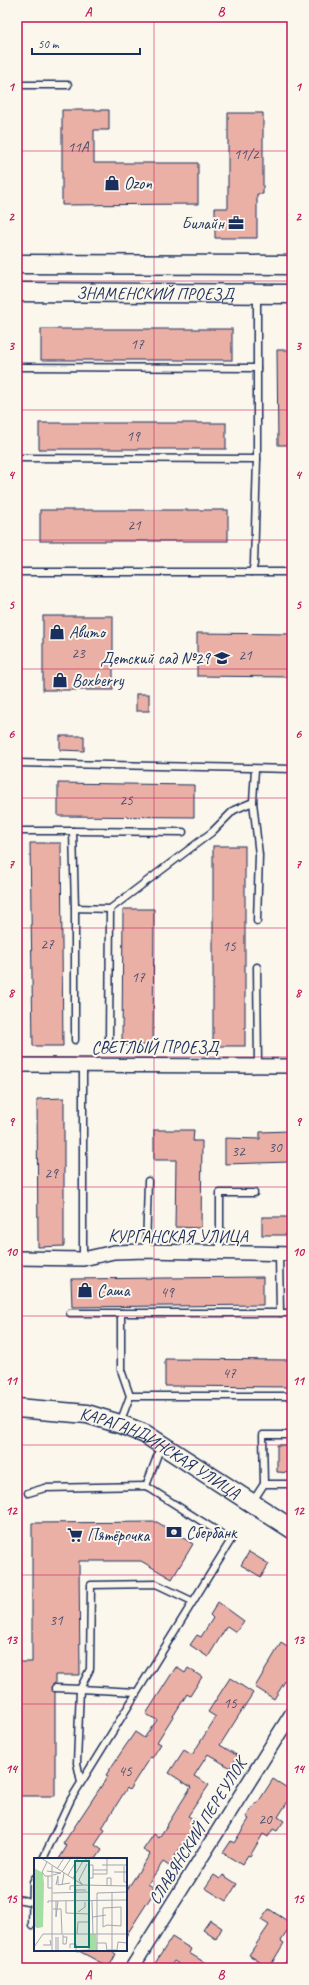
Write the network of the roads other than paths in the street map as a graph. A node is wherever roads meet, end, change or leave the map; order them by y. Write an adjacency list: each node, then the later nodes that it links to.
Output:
1 (17, 85): 2 (lane)
2 (68, 85)
3 (17, 264): 4 (main road, ЗНАМЕНСКИЙ ПРОЕЗД)
4 (162, 264): 5 (main road, ЗНАМЕНСКИЙ ПРОЕЗД); 7 (main road)
5 (292, 265)
6 (17, 292): 7 (main road, ЗНАМЕНСКИЙ ПРОЕЗД)
7 (162, 293): 8 (main road, ЗНАМЕНСКИЙ ПРОЕЗД)
8 (257, 294): 9 (main road, ЗНАМЕНСКИЙ ПРОЕЗД); 11 (lane)
9 (292, 294)
10 (17, 367): 11 (lane)
11 (257, 368): 13 (lane)
12 (17, 458): 13 (lane)
13 (257, 459): 15 (lane)
14 (17, 572): 15 (lane)
15 (252, 572): 16 (lane)
16 (292, 572)
17 (17, 763): 18 (lane)
18 (255, 769): 19 (lane); 20 (lane)
19 (292, 769)
20 (253, 802): 25 (lane); 26 (lane)
21 (17, 831): 22 (lane)
22 (74, 831): 23 (lane); 24 (lane)
23 (183, 832)
24 (74, 908): 25 (lane); 28 (lane)
25 (110, 908): 29 (lane)
26 (257, 921)
27 (257, 967): 32 (lane)
28 (75, 1040)
29 (109, 1040)
30 (17, 1065): 31 (street, СВЕТЛЫЙ ПРОЕЗД)
31 (83, 1065): 32 (street, СВЕТЛЫЙ ПРОЕЗД); 41 (lane)
32 (258, 1066): 33 (street, СВЕТЛЫЙ ПРОЕЗД)
33 (292, 1066)
34 (148, 1181): 36 (lane)
35 (254, 1193): 37 (lane)
36 (146, 1251): 37 (street, КУРГАНСКАЯ УЛИЦА); 41 (street, КУРГАНСКАЯ УЛИЦА)
37 (220, 1254): 38 (street, КУРГАНСКАЯ УЛИЦА)
38 (279, 1254): 39 (street, КУРГАНСКАЯ УЛИЦА); 44 (lane)
39 (292, 1254)
40 (17, 1258): 41 (street, КУРГАНСКАЯ УЛИЦА)
41 (82, 1259)
42 (70, 1313): 43 (lane)
43 (121, 1313): 44 (lane); 46 (lane)
44 (280, 1313): 45 (lane)
45 (292, 1313)
46 (130, 1396): 47 (lane); 49 (lane)
47 (292, 1396)
48 (17, 1408): 49 (main road, КАРАГАНДИНСКАЯ УЛИЦА)
49 (120, 1424): 51 (main road, КАРАГАНДИНСКАЯ УЛИЦА)
50 (292, 1435): 52 (lane)
51 (162, 1445): 54 (lane); 56 (main road, КАРАГАНДИНСКАЯ УЛИЦА)
52 (264, 1484): 53 (lane); 56 (lane)
53 (292, 1484)
54 (146, 1486): 55 (lane); 58 (lane)
55 (28, 1493)
56 (251, 1503): 57 (main road, КАРАГАНДИНСКАЯ УЛИЦА)
57 (292, 1529)
58 (192, 1601): 60 (lane); 61 (lane)
59 (55, 1688): 60 (lane)
60 (80, 1689): 61 (lane); 63 (lane)
61 (136, 1692): 63 (lane)
62 (292, 1713): 69 (street, СЛАВЯНСКИЙ ПЕРЕУЛОК)
63 (81, 1782): 64 (lane)
64 (43, 1858)
65 (34, 1886): 67 (lane)
66 (17, 1898): 67 (lane)
67 (32, 1902): 68 (lane)
68 (32, 1926)
69 (132, 1968)

